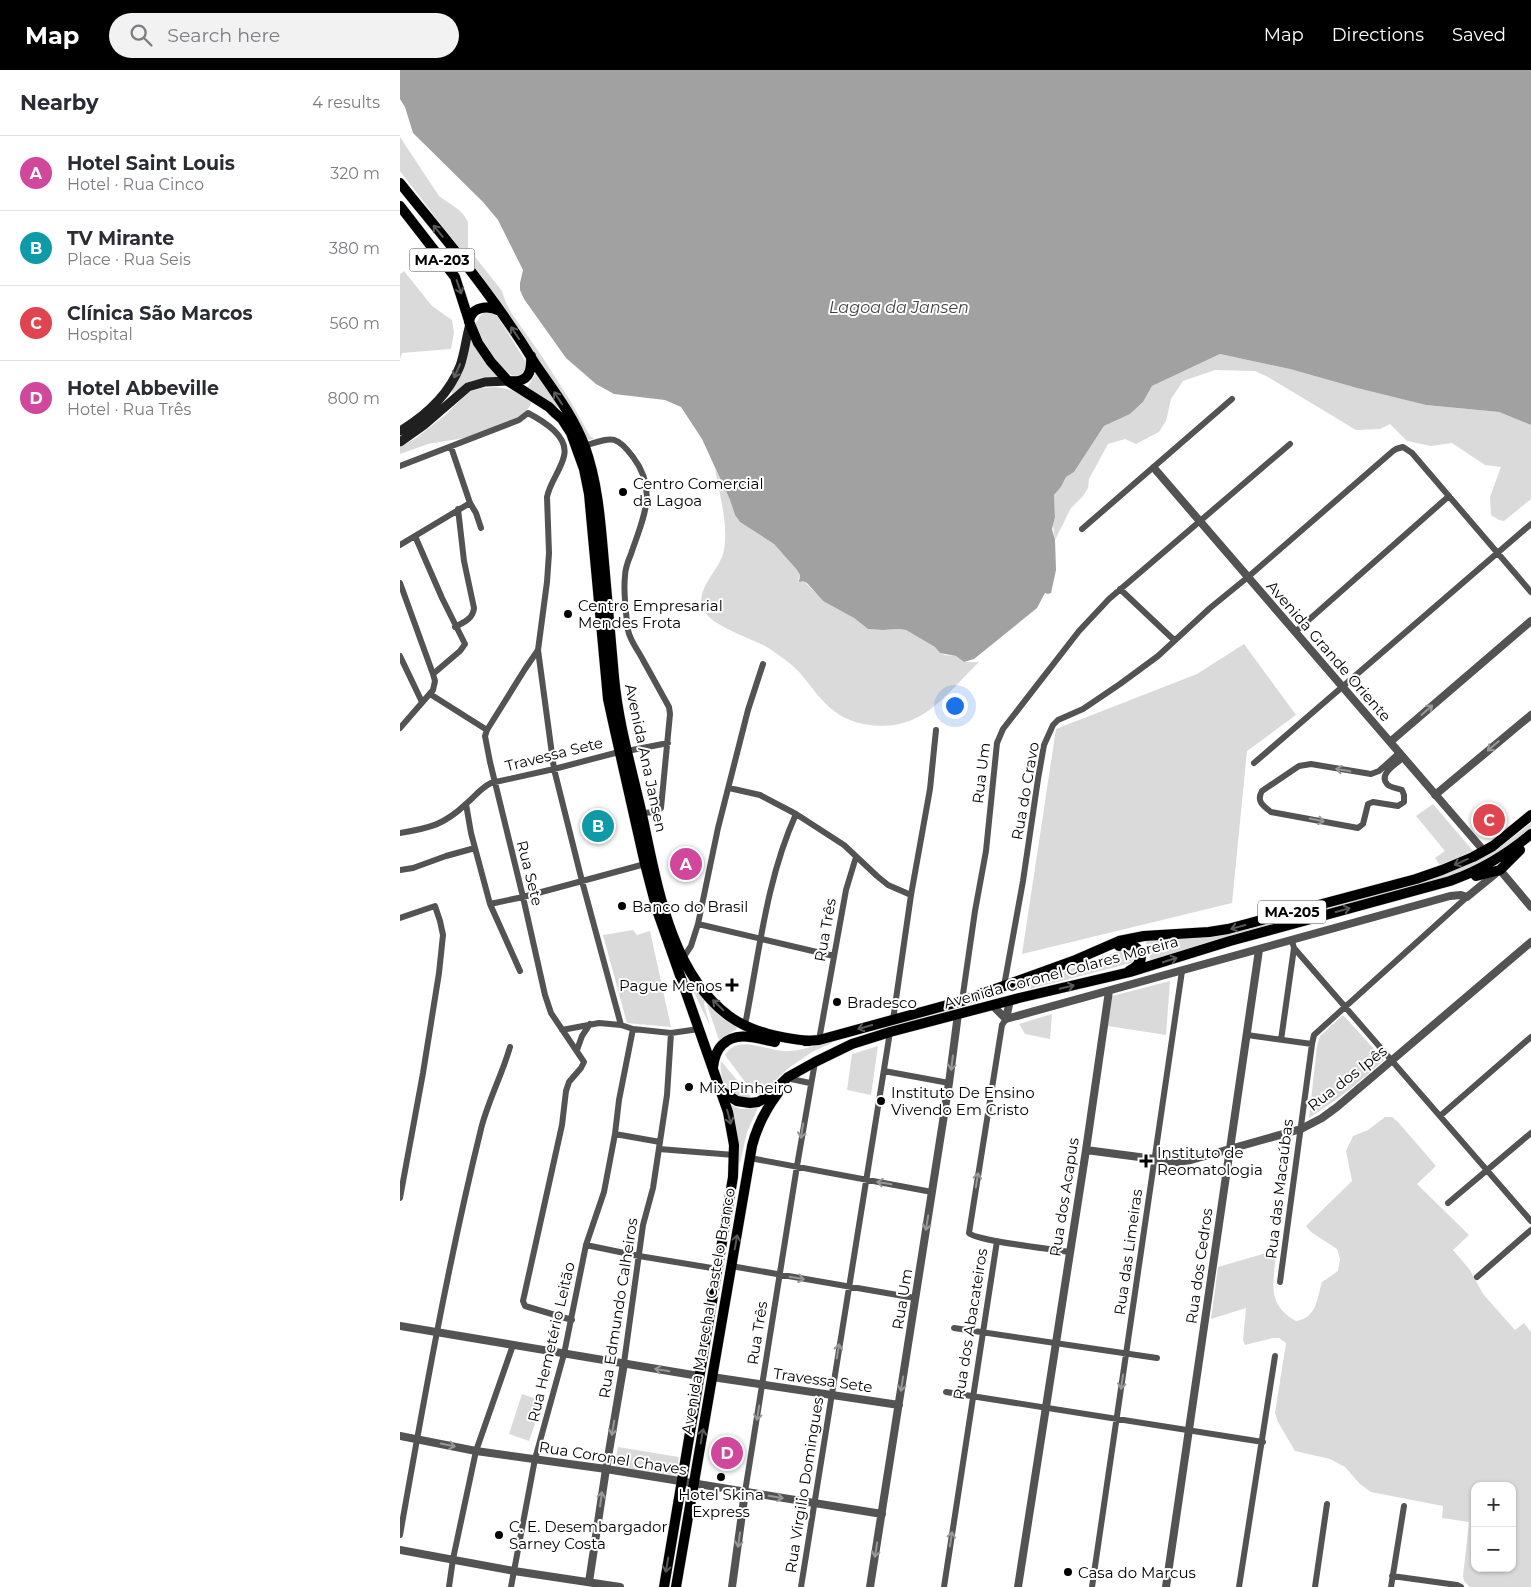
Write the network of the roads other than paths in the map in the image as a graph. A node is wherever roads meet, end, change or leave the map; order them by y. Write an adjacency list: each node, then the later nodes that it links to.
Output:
1 (400, 183): 4 (main road, MA-203)
2 (400, 190): 4 (main road)
3 (400, 206): 6 (main road, MA-203, one-way to 6)
4 (420, 209): 5 (main road, MA-203, one-way to 4)
5 (500, 311): 6 (main road); 7 (main road, MA-203, one-way to 5)
6 (470, 323): 8 (main road, MA-203); 10 (main road, one-way to 10)
7 (530, 356): 8 (main road); 13 (main road, Avenida Ana Jansen, one-way to 7)
8 (509, 381): 11 (main road); 48 (main road, Avenida Ana Jansen)
9 (1232, 399): 16 (street)
10 (400, 431)
11 (400, 442)
12 (1290, 444): 20 (street, Rua Um)
13 (584, 446): 47 (street); 48 (main road, Avenida Ana Jansen)
14 (451, 447): 15 (street); 18 (street); 35 (street)
15 (400, 466)
16 (1154, 468): 20 (street, Avenida Grande Oriente); 23 (street)
17 (1449, 496): 26 (street); 27 (street, Rua do Cravo); 33 (street)
18 (470, 503): 19 (street); 22 (street)
19 (458, 509): 24 (street); 32 (street)
20 (1199, 520): 27 (street, Avenida Grande Oriente); 29 (street, Rua Um)
21 (1531, 524): 26 (street)
22 (481, 528)
23 (1082, 529)
24 (415, 536): 25 (street); 32 (street)
25 (400, 545)
26 (1498, 553): 30 (street); 39 (street)
27 (1248, 577): 33 (street, Avenida Grande Oriente); 34 (street, Rua do Cravo)
28 (400, 583): 38 (street)
29 (1120, 590): 34 (street); 88 (street, Rua Um)
30 (1531, 592)
31 (1531, 621): 46 (street, one-way to 31)
32 (455, 627): 38 (street)
33 (1295, 632): 39 (street, Avenida Grande Oriente)
34 (1174, 640): 86 (street, Rua do Cravo)
35 (538, 650): 44 (street); 51 (street)
36 (400, 656): 41 (street)
37 (763, 664): 53 (street)
38 (433, 674): 40 (street)
39 (1342, 687): 46 (street, Avenida Grande Oriente); 50 (street)
40 (430, 694): 41 (street); 44 (street)
41 (422, 702): 43 (street)
42 (1531, 715): 54 (street, one-way to 54)
43 (400, 728)
44 (487, 730): 52 (street, Rua Sete)
45 (936, 730): 69 (street)
46 (1390, 742): 49 (street, Avenida Grande Oriente)
47 (668, 743): 48 (street, Travessa Sete); 56 (street)
48 (623, 751): 51 (street, Travessa Sete); 56 (main road, Avenida Ana Jansen); 64 (main road, Avenida Ana Jansen)
49 (1401, 756): 49 (street, one-way to 49); 54 (street, Avenida Grande Oriente)
50 (1254, 763)
51 (554, 769): 52 (street, Travessa Sete); 68 (street)
52 (495, 782): 55 (street); 70 (street, Rua Sete)
53 (729, 788): 57 (street); 75 (street)
54 (1435, 795): 62 (street, Avenida Grande Oriente)
55 (466, 804): 59 (street); 61 (street)
56 (642, 813): 81 (main road, Avenida Ana Jansen)
57 (796, 814): 63 (street); 76 (street)
58 (1531, 815): 62 (main road, Avenida Coronel Colares Moreira / MA-205)
59 (400, 833)
60 (1531, 835): 66 (main road); 67 (main road, Avenida Coronel Colares Moreira)
61 (475, 848): 65 (street); 72 (street)
62 (1484, 851): 82 (main road, Avenida Coronel Colares Moreira / MA-205, one-way to 82)
63 (856, 857): 69 (street); 80 (street, Rua Três)
64 (645, 864): 68 (street); 100 (main road, Avenida Ana Jansen)
65 (400, 870)
66 (1500, 870): 67 (main road); 71 (street); 73 (street)
67 (1450, 881): 85 (main road, Avenida Coronel Colares Moreira, one-way to 67)
68 (582, 882): 70 (street); 96 (street)
69 (911, 895): 94 (street)
70 (523, 897): 72 (street); 99 (street, Rua Sete)
71 (1468, 897): 78 (street); 91 (street)
72 (490, 904): 83 (street)
73 (1531, 907)
74 (400, 918): 132 (street)
75 (698, 924): 76 (street); 81 (street)
76 (761, 940): 80 (street); 97 (street)
77 (1531, 942): 110 (street, Rua dos Ipês)
78 (1293, 945): 79 (street); 91 (street); 106 (street)
79 (1259, 950): 84 (street); 103 (street, Rua dos Cedros)
80 (834, 956): 105 (street, Rua Três)
81 (683, 958): 97 (main road, Avenida Ana Jansen, one-way to 81)
82 (1073, 960): 85 (main road); 86 (main road, Avenida Coronel Colares Moreira)
83 (520, 970)
84 (1182, 971): 87 (street); 127 (street, Rua das Limeiras)
85 (1123, 974): 89 (main road, Avenida Coronel Colares Moreira, one-way to 85)
86 (1004, 986): 88 (main road, Avenida Coronel Colares Moreira)
87 (1109, 991): 93 (street); 124 (street, Rua dos Acapus)
88 (962, 1000): 94 (main road, Avenida Coronel Colares Moreira)
89 (1010, 1000): 90 (main road, Avenida Coronel Colares Moreira); 93 (street, Rua dos Abacateiros)
90 (992, 1005): 92 (main road, Avenida Coronel Colares Moreira); 93 (street)
91 (1345, 1007): 107 (street); 110 (street)
92 (958, 1014): 101 (main road, Avenida Coronel Colares Moreira); 116 (street, Rua Um, one-way to 116)
93 (1006, 1019): 136 (street, Rua dos Abacateiros, one-way to 93)
94 (893, 1020): 105 (main road, Avenida Coronel Colares Moreira, one-way to 105)
95 (590, 1024): 96 (street); 99 (street); 109 (street)
96 (621, 1025): 98 (street)
97 (745, 1025): 105 (main road, Avenida Ana Jansen)
98 (633, 1029): 102 (street); 121 (street, Rua Hemetério Leitão)
99 (562, 1030): 109 (street, Rua Sete)
100 (699, 1030): 102 (street); 112 (main road, Avenida Ana Jansen)
101 (890, 1032): 111 (main road, Avenida Coronel Colares Moreira); 113 (street, Rua Virgilio Domingues)
102 (671, 1034): 122 (street, Rua Edmundo Calheiros)
103 (1247, 1035): 106 (street); 123 (street, Rua dos Cedros)
104 (1531, 1037): 118 (street)
105 (815, 1040): 112 (main road, Avenida Coronel Colares Moreira)
106 (1281, 1040): 107 (street)
107 (1312, 1044): 119 (street, Rua das Macaúbas)
108 (510, 1047): 151 (street)
109 (577, 1050): 147 (street)
110 (1392, 1061): 118 (street); 119 (street, Rua dos Ipês)
111 (815, 1062): 114 (main road, Avenida Marechal Castelo Branco); 115 (street, Rua Três); 117 (main road, Avenida Coronel Colares Moreira)
112 (714, 1070): 117 (main road, Avenida Marechal Castelo Branco)
113 (884, 1071): 116 (street); 130 (street, Rua Virgilio Domingues)
114 (791, 1079): 115 (street); 126 (main road, Avenida Marechal Castelo Branco)
115 (810, 1083): 128 (street, Rua Três, one-way to 128)
116 (949, 1083): 131 (street, Rua Um)
117 (720, 1090): 125 (main road, Avenida Marechal Castelo Branco, one-way to 125)
118 (1440, 1116): 129 (street)
119 (1301, 1128): 123 (street, Rua dos Ipês); 144 (street, Rua das Macaúbas)
120 (1531, 1133): 129 (street)
121 (615, 1134): 122 (street); 137 (street, Rua Hemetério Leitão)
122 (659, 1145): 125 (street); 139 (street, Rua Edmundo Calheiros)
123 (1230, 1149): 127 (street, Rua dos Ipês); 168 (street, Rua dos Cedros)
124 (1086, 1150): 127 (street, Rua dos Ipês); 138 (street, Rua dos Acapus)
125 (734, 1154): 141 (main road, Avenida Marechal Castelo Branco)
126 (750, 1158): 128 (street); 140 (main road, Avenida Marechal Castelo Branco, one-way to 126)
127 (1154, 1160): 155 (street, Rua das Limeiras)
128 (797, 1166): 130 (street); 142 (street, Rua Três)
129 (1488, 1171): 133 (street); 134 (street)
130 (866, 1179): 131 (street, one-way to 130); 145 (street, Rua Virgilio Domingues)
131 (932, 1192): 146 (street, Rua Um, one-way to 146)
132 (400, 1198)
133 (1448, 1203)
134 (1531, 1221)
135 (1531, 1230): 143 (street)
136 (997, 1241): 138 (street); 150 (street, Rua dos Abacateiros)
137 (586, 1245): 139 (street); 147 (street, Rua Hemetério Leitão)
138 (1070, 1252): 152 (street, Rua dos Acapus)
139 (638, 1256): 141 (street); 158 (street, Rua Edmundo Calheiros)
140 (731, 1266): 142 (street); 160 (main road, Avenida Marechal Castelo Branco)
141 (718, 1268): 159 (main road, Avenida Marechal Castelo Branco)
142 (780, 1275): 145 (street, one-way to 145); 161 (street, Rua Três)
143 (1476, 1277)
144 (1280, 1282)
145 (849, 1287): 146 (street); 163 (street, Rua Virgilio Domingues, one-way to 145)
146 (915, 1298): 165 (street, Rua Um, one-way to 165)
147 (572, 1320): 154 (street, Rua Hemetério Leitão)
148 (400, 1326): 151 (street)
149 (954, 1328): 150 (street)
150 (983, 1332): 152 (street); 164 (street, Rua dos Abacateiros)
151 (437, 1333): 153 (street); 170 (street)
152 (1056, 1343): 155 (street); 166 (street, Rua dos Acapus)
153 (513, 1346): 154 (street); 172 (street)
154 (564, 1354): 158 (street); 173 (street, Rua Hemetério Leitão)
155 (1126, 1354): 157 (street); 167 (street, Rua das Limeiras, one-way to 167)
156 (1275, 1356): 171 (street)
157 (1157, 1358)
158 (624, 1363): 159 (street, one-way to 158); 174 (street, Rua Edmundo Calheiros, one-way to 174)
159 (699, 1376): 175 (main road, Avenida Marechal Castelo Branco)
160 (712, 1378): 161 (street, Travessa Sete); 176 (main road, Avenida Marechal Castelo Branco, one-way to 160)
161 (762, 1385): 163 (street, Travessa Sete); 177 (street, Rua Três, one-way to 177)
162 (946, 1392): 164 (street)
163 (831, 1395): 165 (street, Travessa Sete); 178 (street, Rua Virgilio Domingues)
164 (973, 1396): 166 (street); 196 (street, Rua dos Abacateiros, one-way to 164)
165 (899, 1405): 181 (street, Rua Um)
166 (1046, 1408): 167 (street); 197 (street, Rua dos Acapus)
167 (1116, 1419): 168 (street); 198 (street, Rua das Limeiras)
168 (1189, 1430): 171 (street); 199 (street, Rua dos Cedros)
169 (400, 1436): 170 (street, Rua Coronel Chaves)
170 (417, 1439): 172 (street, Rua Coronel Chaves, one-way to 172); 182 (street)
171 (1263, 1442): 200 (street)
172 (476, 1450): 173 (street, Rua Coronel Chaves); 184 (street)
173 (535, 1459): 174 (street, Rua Coronel Chaves); 185 (street, Rua Hemetério Leitão)
174 (606, 1469): 175 (street, Rua Coronel Chaves); 187 (street, Rua Edmundo Calheiros, one-way to 174)
175 (681, 1482): 176 (street, Rua Coronel Chaves); 191 (main road, Avenida Marechal Castelo Branco, one-way to 191)
176 (694, 1484): 177 (street, Rua Coronel Chaves); 192 (main road, Avenida Marechal Castelo Branco)
177 (745, 1492): 178 (street, Rua Coronel Chaves, one-way to 178); 193 (street, Rua Três, one-way to 193)
178 (814, 1503): 181 (street, Rua Coronel Chaves); 194 (street, Rua Virgilio Domingues)
179 (1328, 1504): 201 (street)
180 (1404, 1506): 186 (street)
181 (882, 1514): 195 (street, Rua Um, one-way to 195)
182 (400, 1534)
183 (400, 1550): 184 (street)
184 (453, 1559): 185 (street); 188 (street)
185 (514, 1571): 187 (street); 189 (street, Rua Hemetério Leitão)
186 (1392, 1576): 202 (street); 203 (street)
187 (589, 1585): 190 (street)
188 (449, 1587)
189 (511, 1587)
190 (620, 1587)
191 (664, 1587)
192 (676, 1587)
193 (732, 1587)
194 (800, 1587)
195 (870, 1587)
196 (944, 1587)
197 (1018, 1587)
198 (1092, 1587)
199 (1166, 1587)
200 (1239, 1587)
201 (1315, 1587)
202 (1391, 1587)
203 (1461, 1587)

